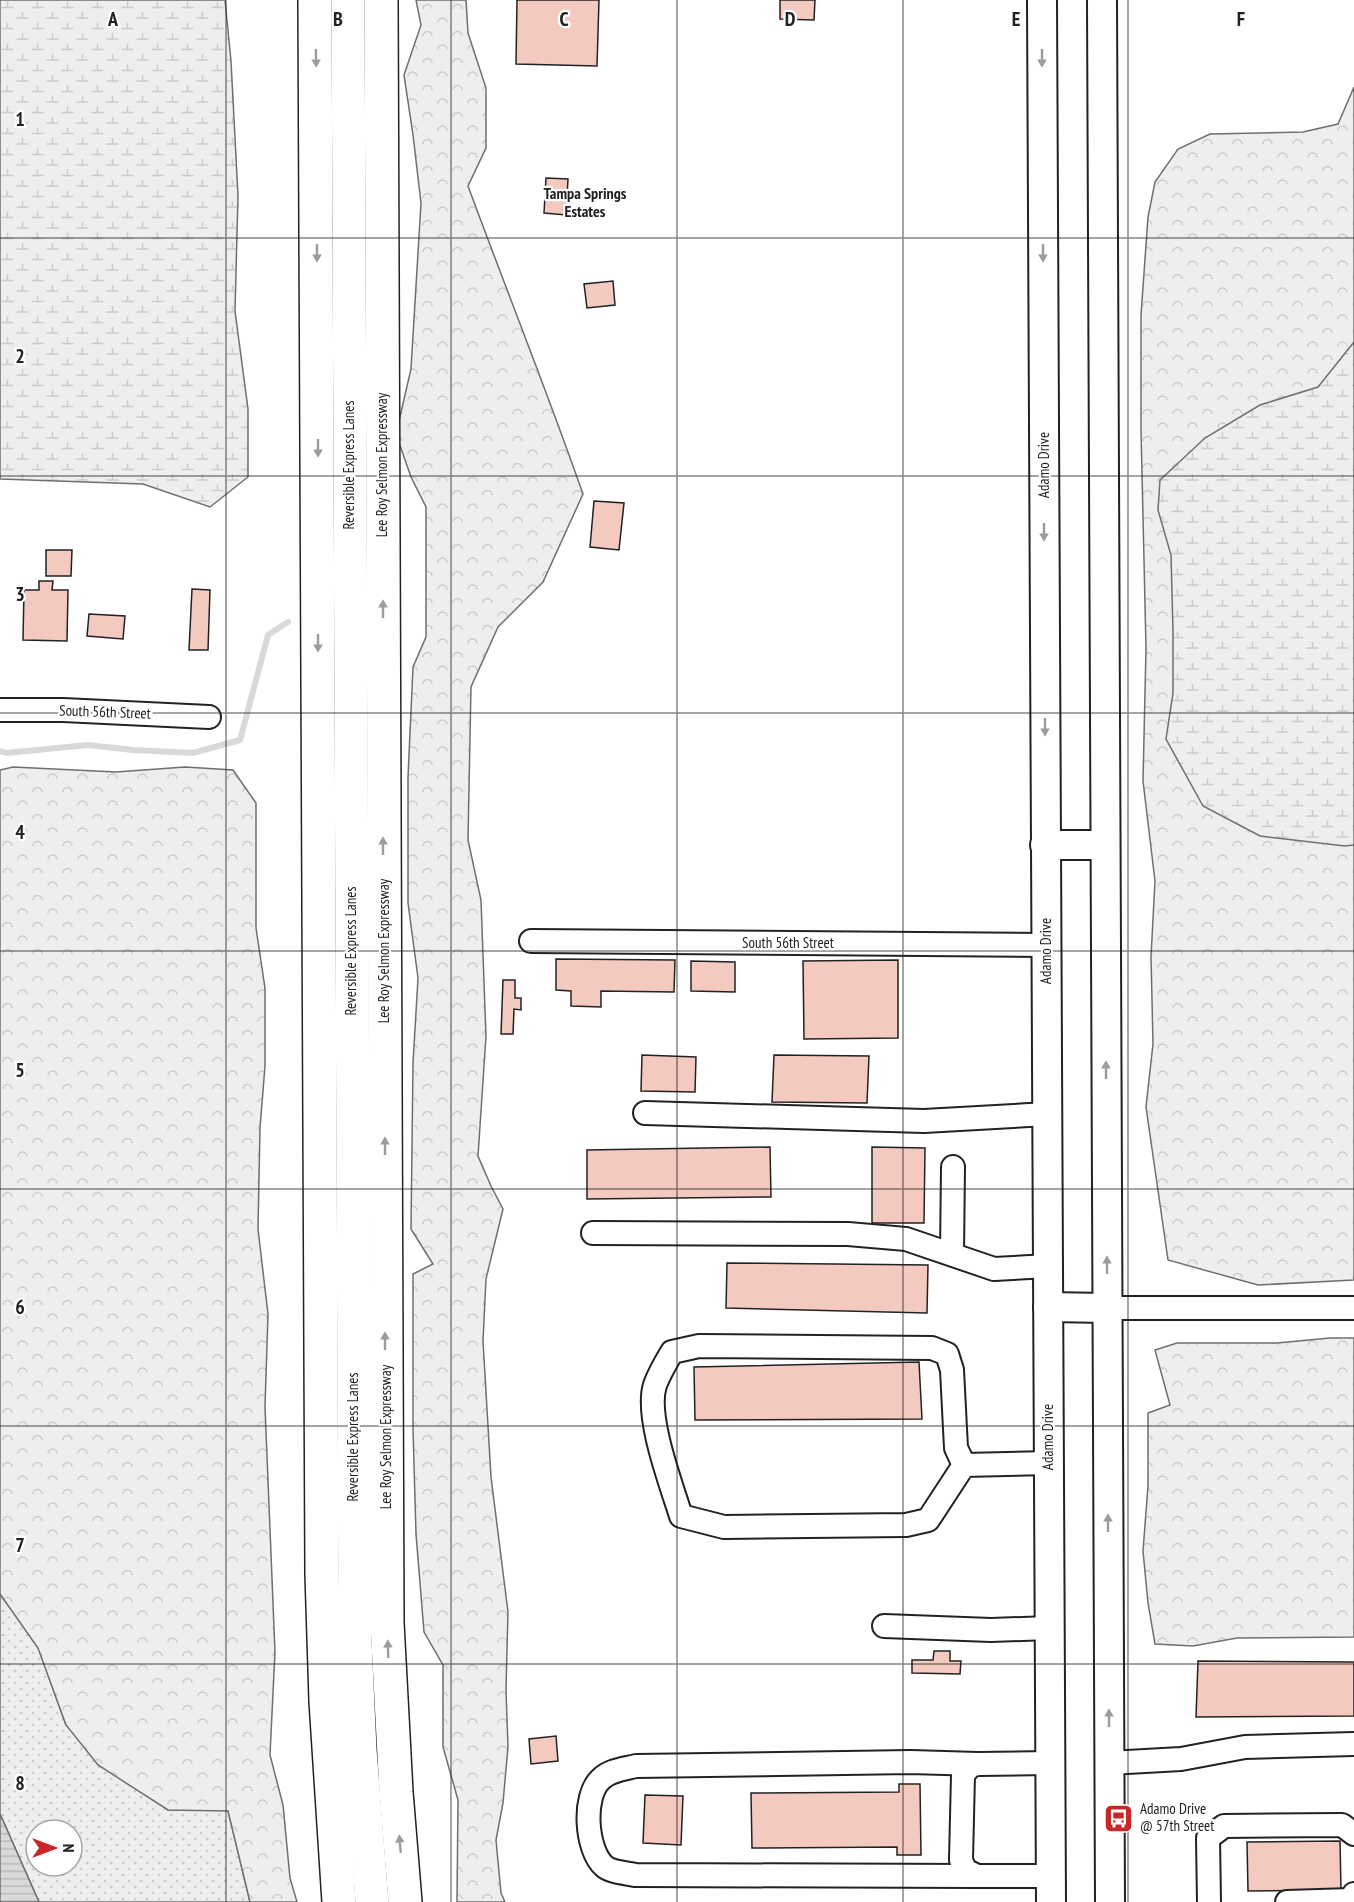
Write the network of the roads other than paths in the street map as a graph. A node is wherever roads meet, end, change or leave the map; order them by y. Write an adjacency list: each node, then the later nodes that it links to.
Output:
1 (315, 0): 33 (highway, one-way to 33)
2 (348, 0): 34 (highway, Reversible Express Lanes)
3 (381, 0): 35 (highway, Lee Roy Selmon Expressway, one-way to 3)
4 (1042, 0): 8 (main road, Adamo Drive, one-way to 8)
5 (1102, 0): 9 (main road)
6 (0, 710): 7 (street, South 56th Street)
7 (210, 717)
8 (1045, 845): 9 (main road); 11 (main road, Adamo Drive)
9 (1105, 845): 19 (main road, one-way to 9)
10 (531, 941): 11 (street, South 56th Street)
11 (1046, 945): 13 (main road, Adamo Drive)
12 (645, 1113): 13 (street)
13 (1047, 1114): 17 (main road, Adamo Drive)
14 (952, 1167): 16 (street)
15 (593, 1233): 16 (street)
16 (952, 1254): 17 (street)
17 (1048, 1266): 18 (main road, Adamo Drive)
18 (1048, 1307): 19 (main road); 21 (main road, Adamo Drive)
19 (1107, 1308): 20 (street); 27 (main road, one-way to 19)
20 (1354, 1308)
21 (1048, 1464): 22 (street); 24 (main road, Adamo Drive)
22 (964, 1465): 22 (street)
23 (884, 1626): 24 (street)
24 (1049, 1628): 26 (main road, Adamo Drive)
25 (1354, 1743): 27 (street)
26 (1050, 1762): 28 (street); 31 (main road, Adamo Drive)
27 (1109, 1762): 36 (main road)
28 (978, 1764): 30 (street); 30 (street)
29 (1354, 1834): 37 (street)
30 (976, 1876): 31 (street)
31 (1051, 1889)
32 (1354, 1894): 38 (street)
33 (339, 1902)
34 (372, 1902)
35 (405, 1902)
36 (1110, 1902)
37 (1209, 1902)
38 (1287, 1902)

